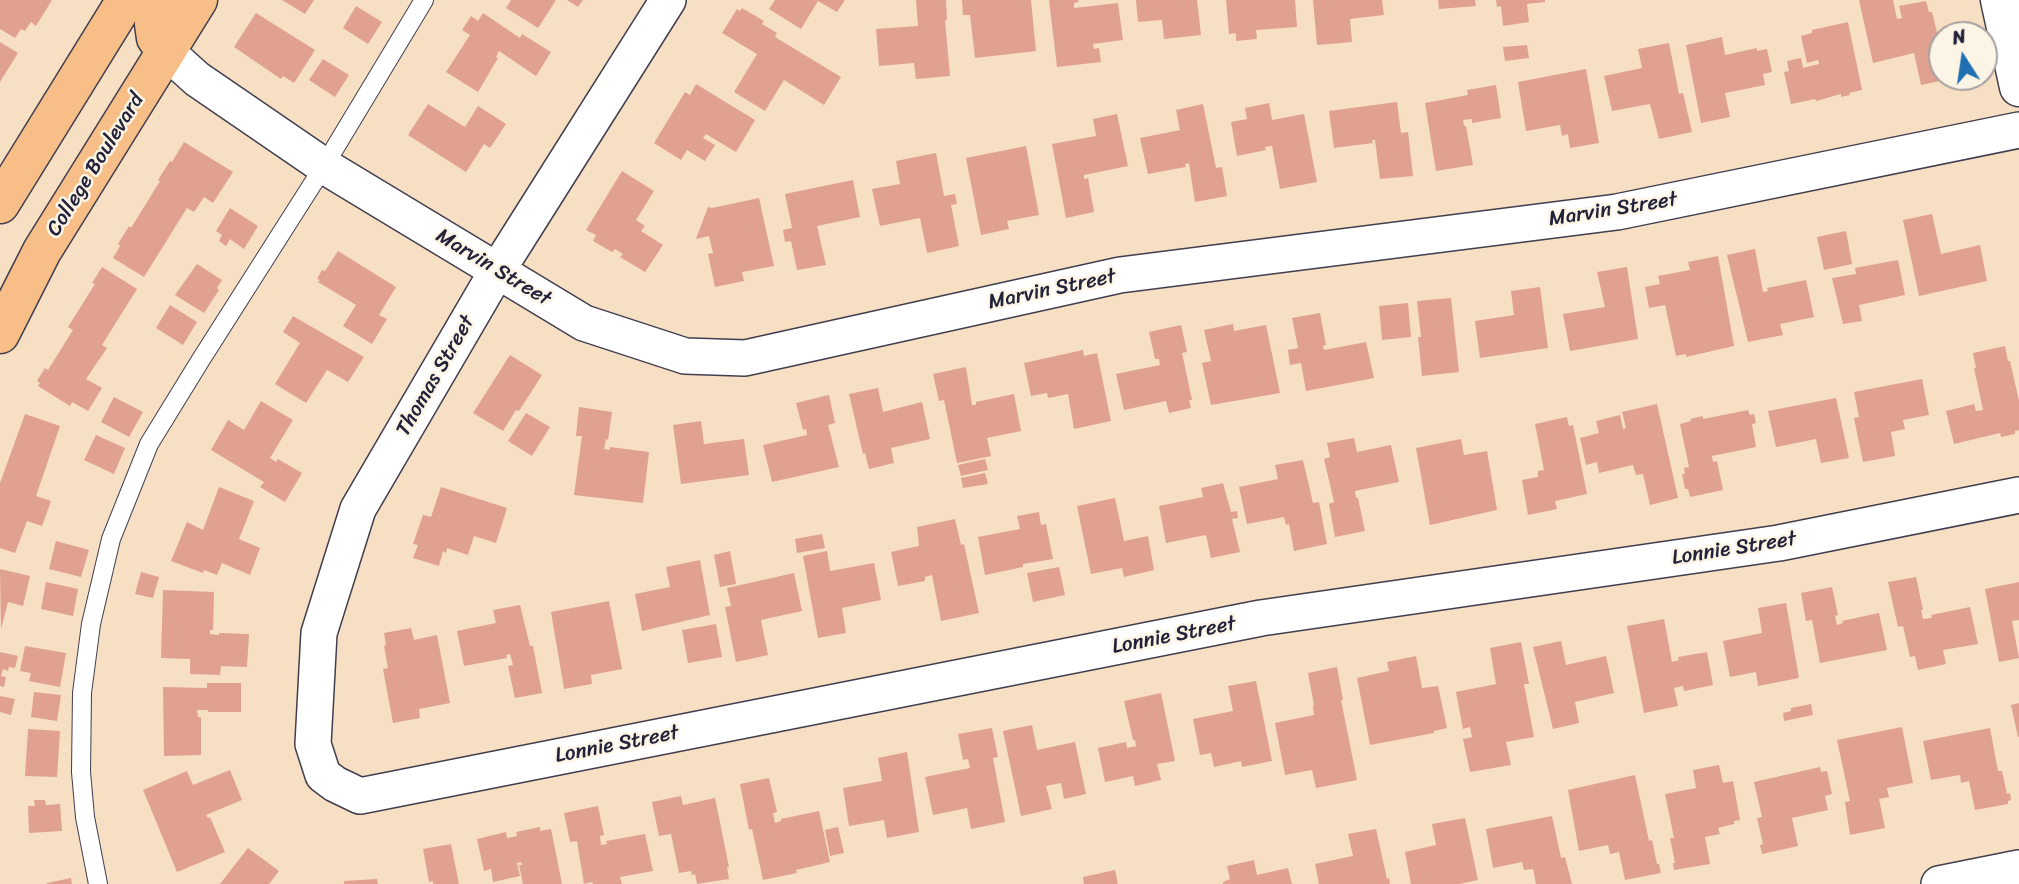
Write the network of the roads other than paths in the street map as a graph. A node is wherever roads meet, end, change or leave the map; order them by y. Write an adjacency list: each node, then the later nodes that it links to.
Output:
1 (126, 0): 12 (main road)
2 (157, 0): 8 (main road)
3 (198, 0): 8 (main road, College Boulevard)
4 (424, 0): 11 (lane)
5 (667, 0): 13 (street, Thomas Street)
6 (2000, 0): 7 (street)
7 (2014, 40): 9 (street)
8 (166, 51): 11 (street, Marvin Street); 14 (main road, College Boulevard)
9 (2019, 87)
10 (2019, 130): 13 (street, Marvin Street)
11 (324, 166): 13 (street, Marvin Street); 18 (lane)
12 (0, 204)
13 (497, 271): 16 (street, Thomas Street)
14 (0, 334)
15 (2019, 495): 16 (street, Lonnie Street)
16 (335, 784)
17 (2019, 868): 19 (street)
18 (98, 884)
19 (1939, 884)

